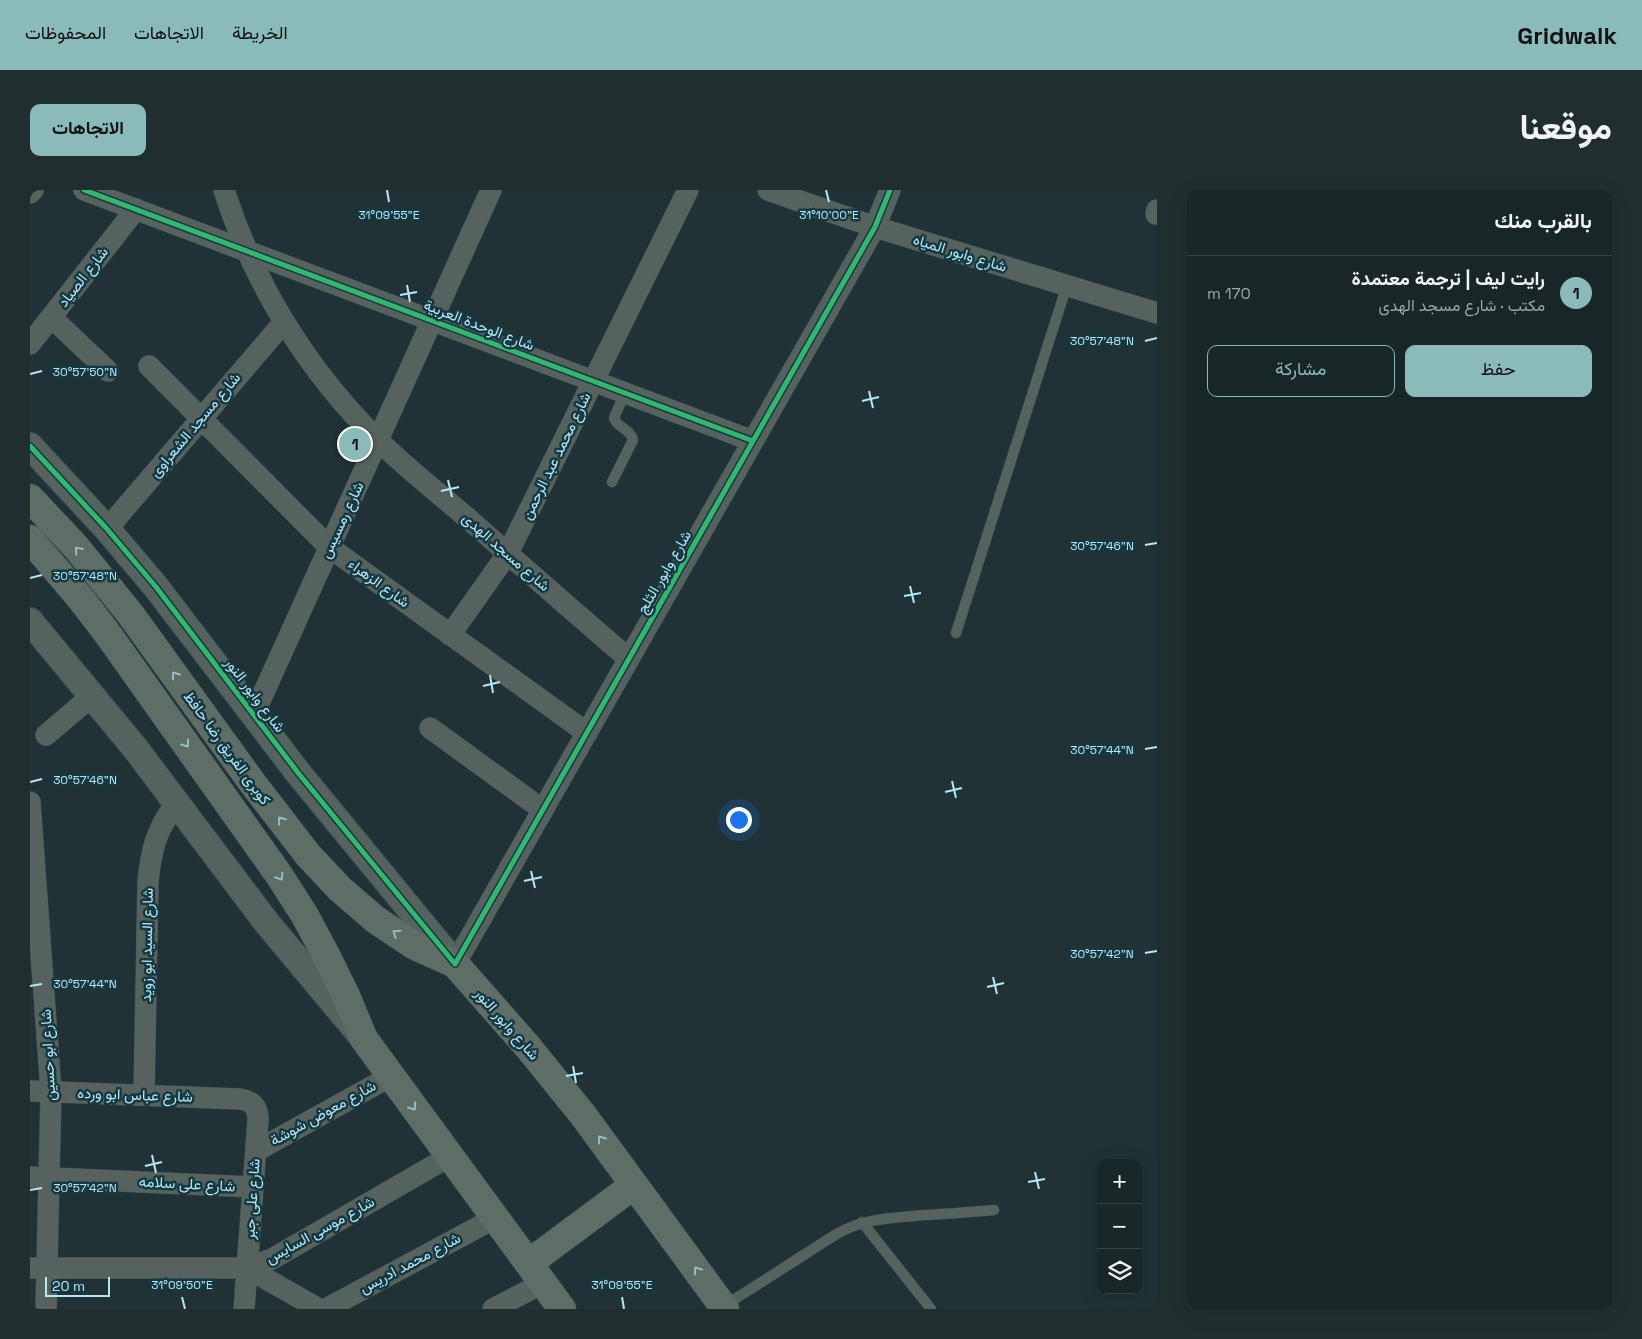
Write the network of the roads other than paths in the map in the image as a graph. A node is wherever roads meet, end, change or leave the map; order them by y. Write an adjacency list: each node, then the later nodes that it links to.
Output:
1 (33, 190): 8 (street)
2 (84, 190): 9 (street, شارع الوحدة العربية)
3 (224, 190): 11 (street, شارع مسجد الهدى)
4 (491, 190): 15 (street, شارع رمسيس)
5 (688, 190): 20 (street, شارع محمد عبد الرحمن)
6 (768, 190): 10 (street, شارع وابور المياه)
7 (890, 190): 10 (street, شارع وابور الثلج)
8 (30, 193)
9 (136, 209): 11 (street, شارع الوحدة العربية); 14 (street, شارع الصياد)
10 (875, 227): 12 (street, شارع وابور المياه); 24 (street, شارع وابور الثلج)
11 (246, 250): 15 (street, شارع الوحدة العربية); 16 (street, شارع مسجد الهدى)
12 (1067, 285): 13 (street, شارع وابور المياه); 33 (lane)
13 (1155, 312)
14 (51, 317): 17 (street, شارع الصياد); 19 (street)
15 (432, 321): 20 (street, شارع الوحدة العربية); 23 (street, شارع رمسيس)
16 (284, 322): 22 (street, شارع مسجد الشعراوى); 23 (street, شارع مسجد الهدى)
17 (30, 344)
18 (150, 366): 22 (street, شارع الزهراء)
19 (108, 371)
20 (593, 381): 21 (street, شارع الوحدة العربية); 31 (street, شارع محمد عبد الرحمن)
21 (626, 394): 24 (street, شارع الوحدة العربية); 26 (lane)
22 (202, 418): 28 (street, شارع مسجد الشعراوى); 30 (street, شارع الزهراء)
23 (378, 440): 30 (street, شارع رمسيس); 31 (street, شارع مسجد الهدى)
24 (753, 441): 35 (street, شارع وابور الثلج)
25 (30, 446): 28 (street, شارع وابور النور)
26 (612, 482)
27 (30, 498): 46 (main road, كوبرى الفريق رضا حافظ, one-way to 27)
28 (107, 529): 37 (street, شارع وابور النور)
29 (30, 539): 48 (main road, كوبرى الفريق رضا حافظ, one-way to 48)
30 (330, 547): 34 (street, شارع الزهراء); 37 (street, شارع رمسيس)
31 (508, 553): 34 (street, شارع محمد عبد الرحمن); 35 (street, شارع مسجد الهدى)
32 (30, 621): 36 (street)
33 (956, 633)
34 (450, 635): 39 (street, شارع الزهراء)
35 (629, 660): 39 (street, شارع وابور الثلج)
36 (93, 695): 40 (street); 42 (street)
37 (254, 714): 46 (street, شارع وابور النور)
38 (430, 728): 43 (street)
39 (587, 734): 43 (street, شارع وابور الثلج)
40 (46, 735)
41 (30, 802): 44 (street, شارع ابو حسين)
42 (177, 802): 48 (street); 51 (street, شارع السيد ابو زويد)
43 (543, 810): 46 (street, شارع وابور الثلج)
44 (32, 848): 45 (street, شارع ابو حسين)
45 (35, 925): 47 (street, شارع ابو حسين)
46 (455, 964): 56 (main road, شارع وابور النور, one-way to 46)
47 (38, 1009): 50 (street, شارع ابو حسين)
48 (364, 1039): 49 (main road)
49 (391, 1076): 53 (street, شارع معوض شوشة); 54 (main road, one-way to 54)
50 (40, 1091): 51 (street, شارع عباس ابو ورده); 55 (street, شارع ابو حسين)
51 (144, 1095): 52 (street, شارع عباس ابو ورده)
52 (240, 1099): 53 (street, شارع على جبر)
53 (256, 1151): 57 (street, شارع على جبر)
54 (450, 1156): 59 (main road); 62 (street, شارع موسى السايس)
55 (40, 1177): 57 (street, شارع على سلامه); 61 (street, شارع ابو حسين)
56 (634, 1185): 63 (main road); 64 (main road, شارع وابور النور, one-way to 56)
57 (253, 1187): 62 (street, شارع على جبر)
58 (994, 1210): 60 (lane)
59 (495, 1218): 63 (main road); 68 (street, شارع محمد ادريس)
60 (862, 1222): 64 (lane); 71 (lane)
61 (38, 1268): 62 (street, شارع موسى السايس); 65 (street, شارع ابو حسين)
62 (247, 1268): 66 (street, شارع على جبر); 67 (street)
63 (536, 1273): 69 (street); 70 (main road)
64 (725, 1308)
65 (46, 1309)
66 (244, 1309)
67 (319, 1309)
68 (326, 1309)
69 (493, 1309)
70 (562, 1309)
71 (931, 1309)

